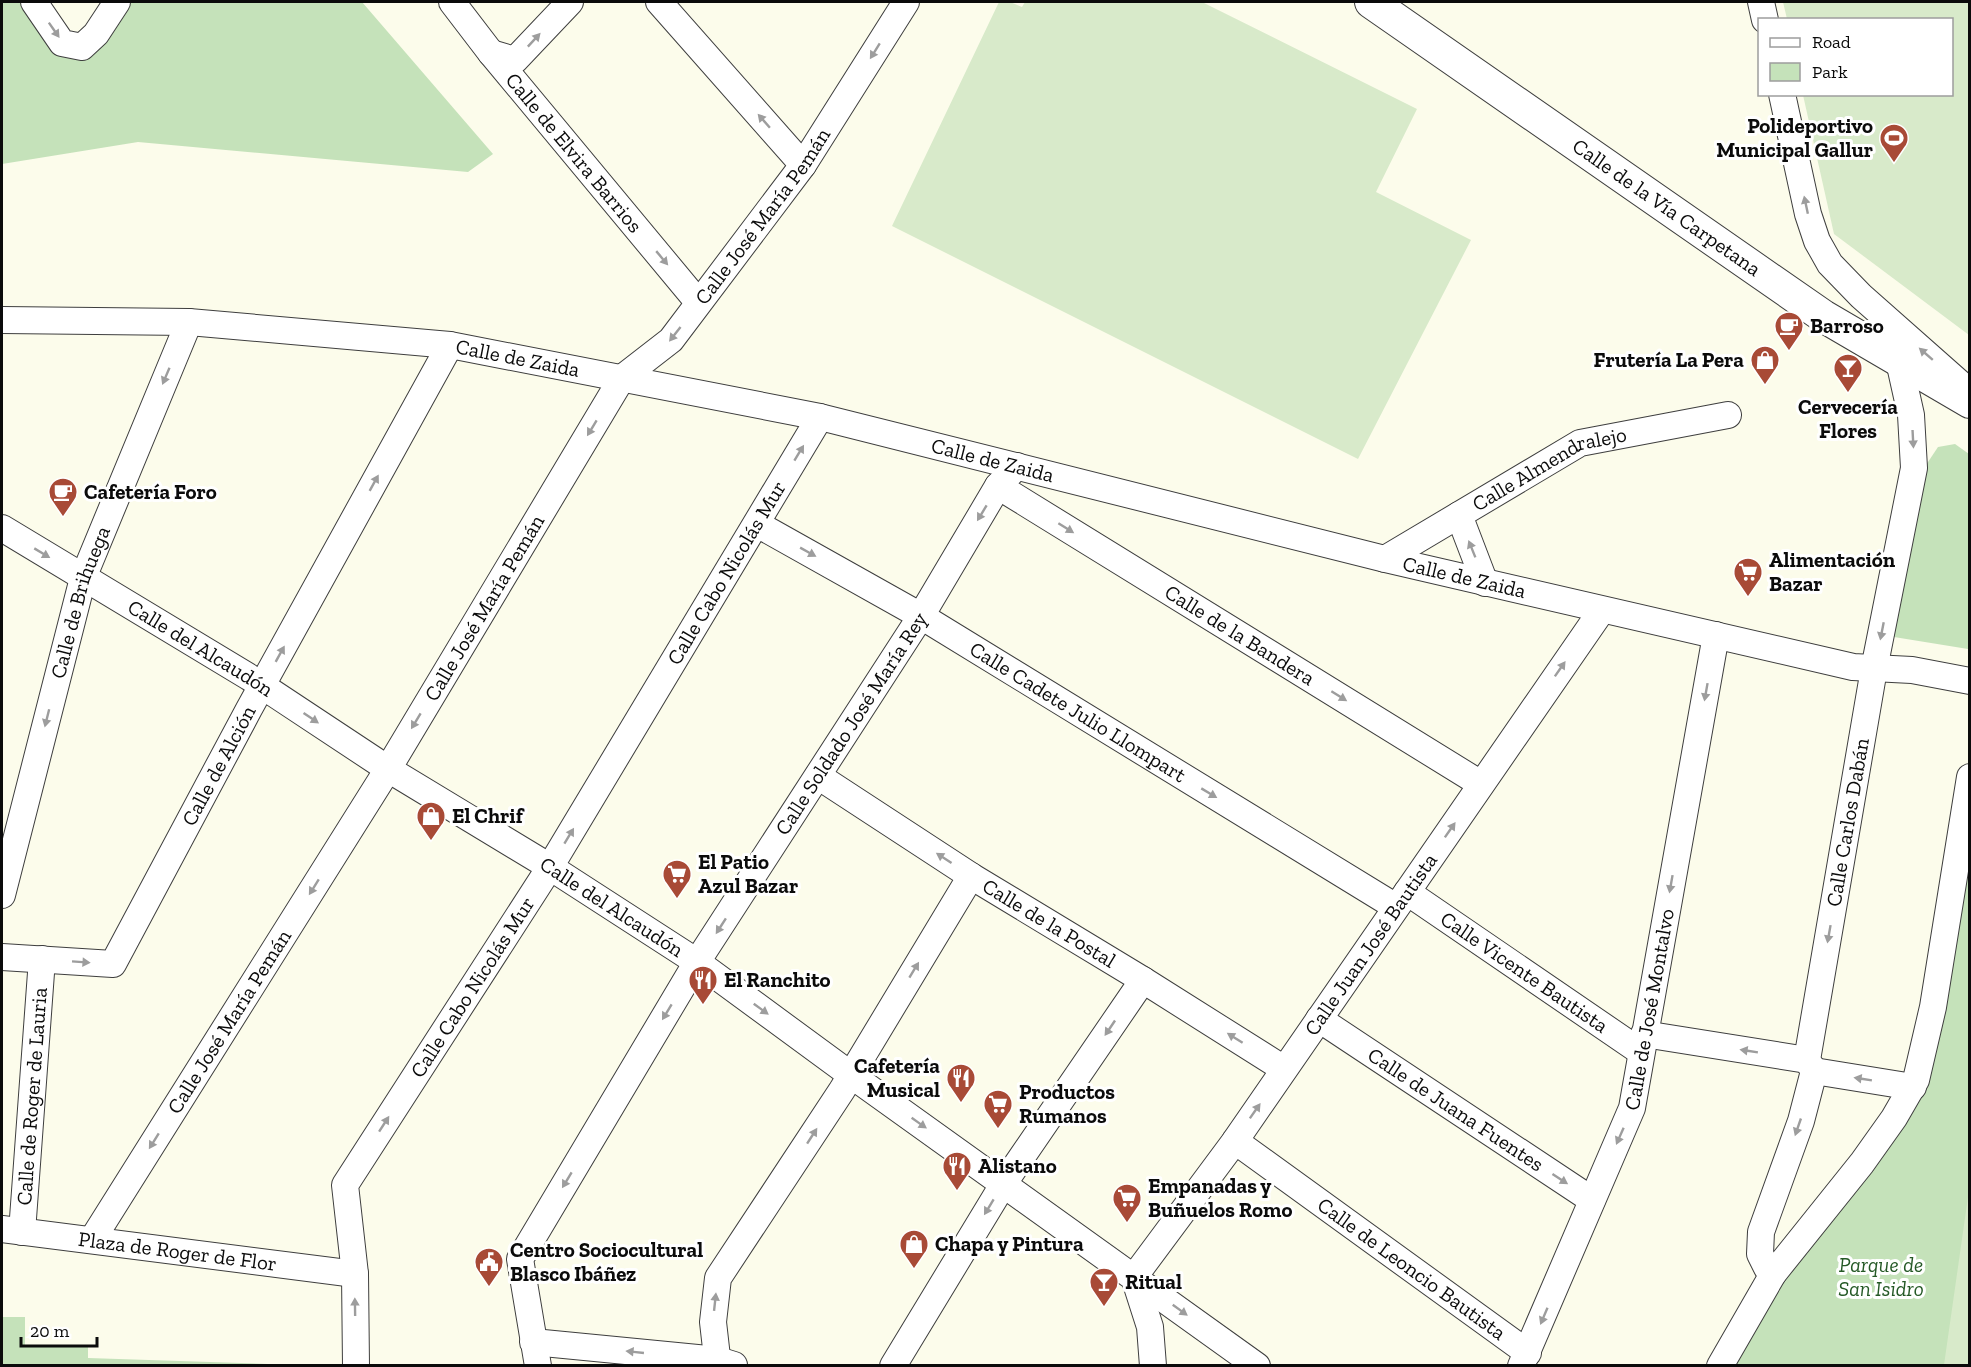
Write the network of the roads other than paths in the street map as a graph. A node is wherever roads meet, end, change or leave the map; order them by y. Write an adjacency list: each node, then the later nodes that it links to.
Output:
1 (34, 2): 2 (street, one-way to 2)
2 (117, 2)
3 (452, 2): 10 (street, Calle de Elvira Barrios)
4 (570, 2): 10 (street, one-way to 4)
5 (658, 2): 12 (street, one-way to 5)
6 (906, 2): 12 (street, Calle José María Pemán, one-way to 12)
7 (1371, 2): 17 (street, Calle de la Vía Carpetana)
8 (1761, 2): 9 (street)
9 (1765, 18)
10 (491, 53): 13 (street, Calle de Elvira Barrios, one-way to 13)
11 (1782, 96): 19 (street, one-way to 11)
12 (803, 165): 13 (street, Calle José María Pemán)
13 (698, 302): 18 (street, Calle José María Pemán, one-way to 18)
14 (2, 320): 15 (street, Calle de Zaida)
15 (189, 322): 16 (street, Calle de Zaida); 29 (street, Calle de Brihuega, one-way to 29)
16 (450, 345): 18 (street, Calle de Zaida); 36 (street, Calle de Alción, one-way to 16)
17 (1899, 361): 20 (street, Calle de la Vía Carpetana); 34 (street, Calle Carlos Dabán, one-way to 34)
18 (622, 378): 22 (street, Calle de Zaida); 37 (street, Calle José María Pemán, one-way to 37)
19 (1970, 392)
20 (1970, 402)
21 (1728, 415): 25 (street, Calle Almendralejo)
22 (820, 417): 23 (street, Calle de Zaida); 26 (street, Calle Cabo Nicolás Mur, one-way to 22)
23 (1017, 466): 24 (street, Calle Soldado José María Rey); 28 (street, Calle de Zaida)
24 (998, 486): 32 (street, Calle Soldado José María Rey, one-way to 32); 40 (street, Calle de la Bandera, one-way to 40)
25 (1459, 515): 28 (street, Calle Almendralejo); 30 (street, one-way to 25)
26 (757, 524): 32 (street, Calle Cadete Julio Llompart, one-way to 32); 41 (street, Calle Cabo Nicolás Mur, one-way to 26)
27 (2, 528): 29 (street, Calle del Alcaudón, one-way to 29)
28 (1385, 559): 30 (street, Calle de Zaida)
29 (83, 578): 36 (street, Calle del Alcaudón); 43 (street, Calle de Brihuega, one-way to 43)
30 (1485, 583): 31 (street, Calle de Zaida)
31 (1602, 610): 33 (street, Calle de Zaida); 40 (street, Calle Juan José Bautista, one-way to 31)
32 (921, 616): 38 (street, Calle Soldado José María Rey); 44 (street, Calle Cadete Julio Llompart, one-way to 44)
33 (1716, 635): 34 (street, Calle de Zaida); 50 (street, Calle de José Montalvo, one-way to 50)
34 (1874, 669): 35 (street, Calle de Zaida); 51 (street, Calle Carlos Dabán, one-way to 51)
35 (1970, 681)
36 (262, 686): 37 (street, Calle del Alcaudón, one-way to 37); 46 (street, Calle de Alción, one-way to 36)
37 (388, 769): 41 (street, Calle del Alcaudón); 59 (street, Calle José María Pemán, one-way to 59)
38 (818, 776): 42 (street, Calle de la Postal, one-way to 38); 47 (street, Calle Soldado José María Rey, one-way to 47)
39 (1970, 777): 54 (street)
40 (1481, 784): 44 (street, Calle Juan José Bautista, one-way to 40)
41 (550, 867): 47 (street, Calle del Alcaudón); 60 (street, Calle Cabo Nicolás Mur, one-way to 41)
42 (971, 876): 48 (street, Calle de la Postal); 53 (street, one-way to 42)
43 (2, 895)
44 (1402, 899): 49 (street, Calle Juan José Bautista); 50 (street, Calle Vicente Bautista)
45 (2, 957): 46 (street, Calle de Alción)
46 (42, 959): 58 (street, Calle de Roger de Lauria)
47 (697, 962): 53 (street, Calle del Alcaudón, one-way to 53); 63 (street, Calle Soldado José María Rey, one-way to 63)
48 (1143, 980): 52 (street, Calle de la Postal, one-way to 48); 56 (street, one-way to 56)
49 (1318, 1019): 52 (street, Calle Juan José Bautista); 57 (street, Calle de Juana Fuentes, one-way to 57)
50 (1643, 1043): 51 (street, one-way to 50); 57 (street, Calle de José Montalvo, one-way to 57)
51 (1811, 1066): 54 (street, one-way to 51); 61 (street, Calle Carlos Dabán, one-way to 61)
52 (1284, 1070): 55 (street, Calle Juan José Bautista, one-way to 52)
53 (851, 1075): 56 (street, Calle del Alcaudón, one-way to 56); 65 (street, one-way to 53)
54 (1914, 1083): 61 (street)
55 (1235, 1141): 62 (street, Calle Juan José Bautista); 64 (street, Calle de Leoncio Bautista)
56 (1004, 1183): 62 (street, Calle del Alcaudón); 67 (street, one-way to 67)
57 (1592, 1200): 64 (street, Calle de José Montalvo, one-way to 64)
58 (12, 1230): 59 (street, Plaza de Roger de Flor)
59 (92, 1240): 60 (street, Plaza de Roger de Flor)
60 (355, 1274): 66 (street, Calle Cabo Nicolás Mur, one-way to 60)
61 (1773, 1274): 70 (street)
62 (1134, 1277): 68 (street); 69 (street, Calle del Alcaudón, one-way to 69)
63 (536, 1354): 65 (street, one-way to 63)
64 (1525, 1359)
65 (723, 1364)
66 (356, 1365)
67 (893, 1365)
68 (1153, 1365)
69 (1257, 1365)
70 (1720, 1365)

